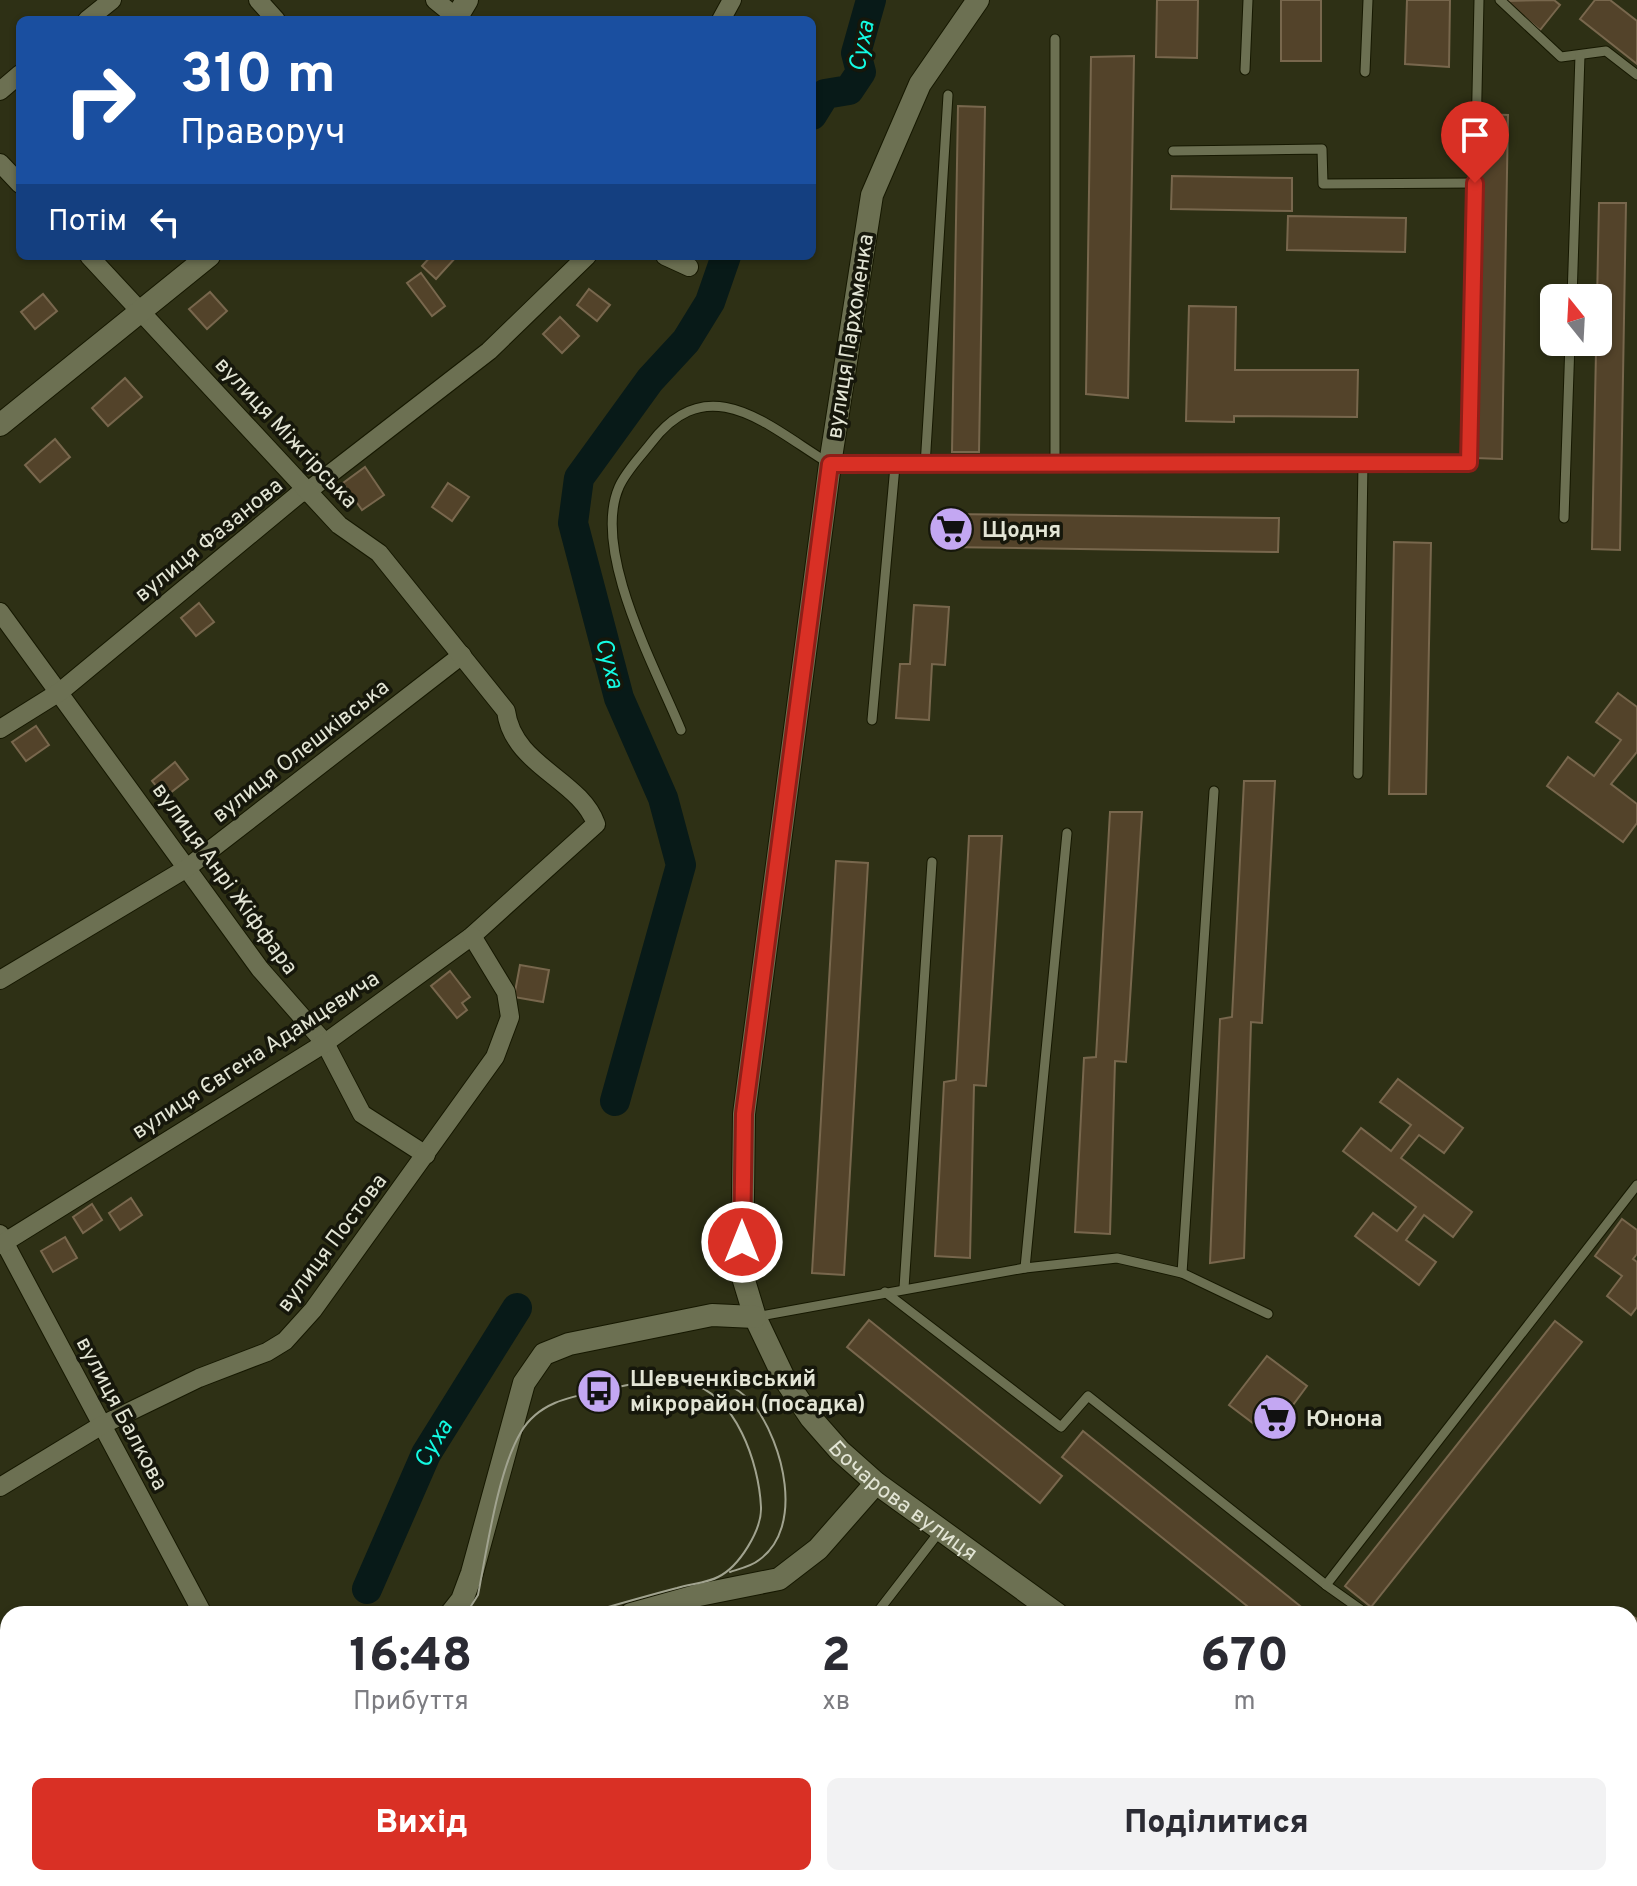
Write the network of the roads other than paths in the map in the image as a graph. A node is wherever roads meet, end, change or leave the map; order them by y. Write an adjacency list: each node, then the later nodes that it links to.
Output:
1 (112, 0): 10 (street)
2 (258, 0): 11 (street)
3 (435, 0): 9 (street)
4 (978, 0): 33 (street, вулиця Пархоменка)
5 (1248, 0): 14 (lane)
6 (1368, 0): 15 (lane)
7 (1479, 0): 23 (lane)
8 (1500, 0): 13 (lane)
9 (459, 13)
10 (92, 16)
11 (272, 16)
12 (1055, 39): 34 (lane)
13 (1580, 55): 16 (lane); 29 (lane)
14 (1245, 70)
15 (1365, 72)
16 (1637, 75)
17 (16, 77): 18 (street)
18 (0, 91)
19 (948, 95): 37 (lane)
20 (1173, 151): 23 (lane)
21 (0, 163): 22 (street)
22 (16, 180)
23 (1475, 183): 35 (lane)
24 (93, 260): 30 (street, вулиця Міжгірська)
25 (204, 260): 30 (street)
26 (583, 260): 38 (street, вулиця Фазанова)
27 (674, 260): 28 (street)
28 (689, 267)
29 (1572, 284)
30 (142, 312): 32 (street); 38 (street, вулиця Міжгірська)
31 (1570, 356): 39 (lane)
32 (0, 425)
33 (830, 464): 36 (lane); 45 (lane); 63 (street, вулиця Пархоменка)
34 (1055, 464): 35 (lane); 37 (lane)
35 (1363, 464): 46 (lane)
36 (895, 466): 37 (lane); 43 (lane)
37 (925, 466)
38 (308, 491): 41 (street, вулиця Міжгірська); 42 (street, вулиця Фазанова)
39 (1564, 518)
40 (0, 612): 42 (street, вулиця Анрі Жіффара)
41 (462, 655): 48 (street, вулиця Міжгірська); 51 (street, вулиця Олешківська)
42 (61, 691): 44 (street, вулиця Фазанова); 51 (street, вулиця Анрі Жіффара)
43 (872, 720)
44 (0, 729)
45 (681, 730)
46 (1358, 774)
47 (1214, 791): 59 (lane)
48 (596, 824): 52 (street, вулиця Євгена Адамцевича)
49 (1067, 833): 58 (lane)
50 (932, 862): 60 (lane)
51 (187, 868): 53 (street, вулиця Олешківська); 54 (street, вулиця Анрі Жіффара)
52 (472, 936): 54 (street, вулиця Євгена Адамцевича); 55 (street, вулиця Постова)
53 (0, 980)
54 (325, 1043): 55 (street, вулиця Анрі Жіффара); 57 (street, вулиця Євгена Адамцевича)
55 (426, 1155): 64 (street, вулиця Постова)
56 (1637, 1185): 68 (lane)
57 (1, 1240): 64 (street, вулиця Балкова)
58 (1025, 1268): 59 (lane); 60 (lane)
59 (1182, 1273): 62 (lane)
60 (904, 1288): 61 (lane)
61 (885, 1292): 63 (lane); 68 (lane)
62 (1268, 1314)
63 (755, 1317): 65 (street, Бочарова вулиця); 70 (street)
64 (102, 1425): 66 (street, вулиця Постова); 69 (street, вулиця Балкова)
65 (876, 1483): 67 (street, Бочарова вулиця); 71 (street)
66 (0, 1487)
67 (940, 1531): 72 (lane); 73 (street, Бочарова вулиця)
68 (1326, 1585): 74 (lane)
69 (192, 1606)
70 (457, 1606)
71 (660, 1606)
72 (882, 1606)
73 (1046, 1606)
74 (1356, 1606)

